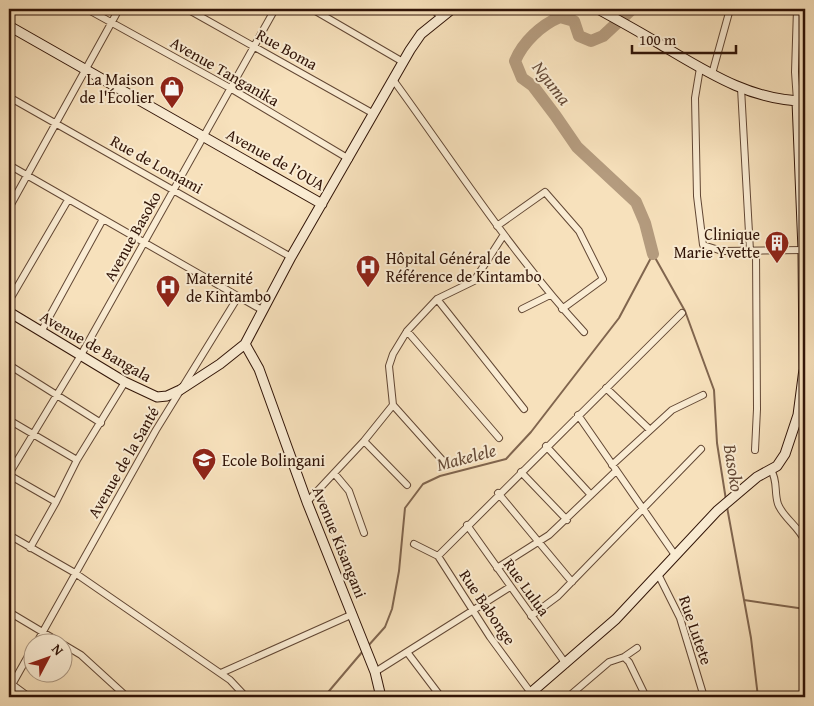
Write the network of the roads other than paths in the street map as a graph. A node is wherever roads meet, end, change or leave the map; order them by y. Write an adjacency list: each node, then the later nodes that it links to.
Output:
1 (87, 9): 12 (street, Avenue Tanganika)
2 (119, 9): 12 (street)
3 (186, 9): 14 (street, Rue Boma)
4 (275, 9): 14 (street, Avenue Basoko)
5 (312, 9): 15 (street)
6 (430, 9): 11 (street)
7 (452, 9): 11 (street, Avenue de l’OUA)
8 (598, 9): 16 (street)
9 (730, 9): 18 (street)
10 (797, 9): 23 (street)
11 (441, 15): 15 (street, Avenue de l’OUA)
12 (112, 23): 17 (street); 20 (street, Avenue Tanganika)
13 (9, 26): 17 (street, Avenue de l’OUA)
14 (253, 46): 20 (street, Avenue Basoko); 24 (street, Rue Boma)
15 (403, 62): 19 (street, Avenue de l’OUA)
16 (700, 68): 18 (street); 40 (street)
17 (85, 69): 25 (street); 26 (street, Avenue de l’OUA)
18 (712, 74): 21 (street)
19 (394, 80): 24 (street, Avenue de l’OUA); 36 (street)
20 (230, 88): 26 (street, Avenue Basoko); 27 (street, Avenue Tanganika)
21 (741, 88): 23 (street); 40 (street)
22 (9, 97): 25 (street, Rue de Lomami)
23 (801, 101): 39 (street)
24 (374, 114): 27 (street, Avenue de l’OUA)
25 (54, 124): 29 (street); 30 (street, Rue de Lomami)
26 (203, 136): 30 (street, Avenue Basoko); 33 (street, Avenue de l’OUA)
27 (348, 159): 33 (street, Avenue de l’OUA)
28 (9, 165): 29 (street)
29 (28, 176): 31 (street); 32 (street)
30 (174, 189): 38 (street, Avenue Basoko); 41 (street, Rue de Lomami)
31 (11, 198): 34 (street)
32 (68, 200): 35 (street); 45 (street)
33 (322, 204): 41 (street)
34 (9, 208)
35 (103, 219): 38 (street); 53 (street)
36 (497, 226): 37 (street); 46 (street)
37 (503, 236): 42 (street); 44 (street)
38 (144, 242): 43 (street); 56 (street, Avenue Basoko)
39 (803, 250): 40 (street); 51 (street)
40 (753, 251): 75 (street)
41 (291, 257): 47 (street)
42 (550, 295): 46 (street); 48 (street)
43 (238, 297): 47 (street); 60 (street, Avenue de la Santé)
44 (438, 300): 52 (street); 64 (street)
45 (9, 301)
46 (562, 309): 54 (street)
47 (262, 310): 55 (street)
48 (522, 310)
49 (9, 312): 53 (street, Avenue de Bangala)
50 (682, 313): 59 (street)
51 (805, 325): 66 (street)
52 (407, 331): 63 (street); 71 (street)
53 (40, 332): 56 (street, Avenue de Bangala)
54 (584, 332)
55 (245, 344): 60 (street, Avenue de Bangala); 87 (street, Avenue Kisangani)
56 (81, 356): 58 (street, Avenue de Bangala); 61 (street, Avenue Basoko)
57 (9, 365): 61 (street)
58 (125, 382): 60 (street, Avenue de Bangala); 68 (street)
59 (606, 388): 65 (street); 69 (street)
60 (180, 390): 100 (street, Avenue de la Santé)
61 (57, 395): 68 (street); 70 (street, Avenue Basoko)
62 (703, 395): 69 (street)
63 (393, 404): 72 (street); 77 (street)
64 (524, 409)
65 (578, 415): 73 (street); 78 (street)
66 (802, 417): 79 (street)
67 (9, 420): 70 (street)
68 (101, 423): 76 (street)
69 (649, 430): 78 (street)
70 (32, 434): 76 (street); 82 (street, Avenue Basoko)
71 (499, 438)
72 (364, 441): 81 (street); 83 (street)
73 (546, 446): 80 (street); 85 (street)
74 (701, 449): 88 (street)
75 (755, 450)
76 (77, 460): 86 (street)
77 (444, 462)
78 (614, 468): 85 (street); 88 (street)
79 (771, 470): 93 (street); 97 (street)
80 (521, 472): 84 (street); 89 (street)
81 (334, 473): 87 (street); 91 (street)
82 (9, 474): 86 (street)
83 (407, 485)
84 (498, 494): 90 (street); 94 (street)
85 (591, 495): 89 (street)
86 (56, 502): 96 (street)
87 (307, 502): 106 (street, Avenue Kisangani)
88 (641, 508): 97 (street); 102 (street)
89 (566, 520): 94 (street)
90 (467, 525): 98 (street); 99 (street, Rue Lulua)
91 (364, 533)
92 (9, 535): 96 (street)
93 (805, 542)
94 (539, 543): 99 (street); 102 (street)
95 (414, 544): 98 (street, Rue Babonge)
96 (30, 548): 100 (street)
97 (674, 555): 101 (street)
98 (438, 556): 104 (street, Rue Babonge)
99 (497, 568): 103 (street, Rue Lulua)
100 (74, 573): 108 (street, Avenue de la Santé); 116 (street)
101 (658, 574): 113 (street); 128 (street, Rue Lutete)
102 (572, 582): 107 (street)
103 (510, 587): 104 (street); 107 (street, Rue Lulua)
104 (474, 610): 111 (street); 119 (street, Rue Babonge)
105 (9, 612): 108 (street)
106 (353, 614): 115 (street, Avenue Kisangani); 116 (street)
107 (531, 616): 113 (street, Rue Lulua)
108 (43, 631): 109 (street, Avenue de la Santé); 121 (street)
109 (41, 634)
110 (637, 648): 112 (street)
111 (407, 652): 115 (street); 124 (street)
112 (624, 657): 118 (street); 127 (street)
113 (566, 664): 119 (street)
114 (22, 666): 117 (street)
115 (375, 672): 123 (street, Avenue Kisangani)
116 (221, 673): 122 (street)
117 (10, 686): 120 (street)
118 (575, 690): 125 (street); 126 (street)
119 (528, 695)
120 (29, 697)
121 (127, 697)
122 (246, 697)
123 (381, 697)
124 (441, 697)
125 (568, 697)
126 (580, 697)
127 (646, 697)
128 (704, 697)

